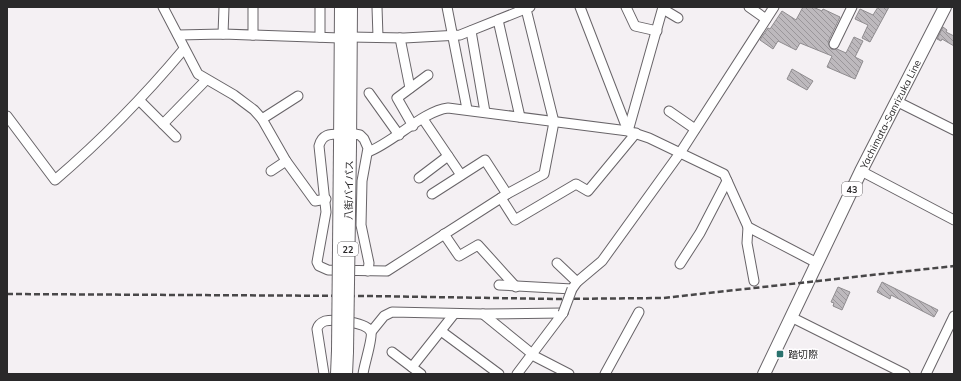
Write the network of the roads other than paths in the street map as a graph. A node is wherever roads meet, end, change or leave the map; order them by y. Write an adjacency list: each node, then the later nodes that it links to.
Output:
1 (163, 7): 23 (street)
2 (224, 7): 22 (street)
3 (253, 7): 24 (street)
4 (320, 7): 25 (street)
5 (341, 7): 27 (main road, 八街バイパス / 22)
6 (351, 7): 27 (main road, 八街バイパス / 22)
7 (377, 7): 28 (street)
8 (447, 7): 26 (street)
9 (580, 7): 52 (street)
10 (626, 7): 21 (street)
11 (749, 7): 18 (street)
12 (774, 7): 18 (street)
13 (852, 7): 30 (street)
14 (945, 7): 38 (main road, Yachimata-Sanrizuka Line / 43)
15 (528, 8): 19 (street); 46 (street)
16 (663, 8): 17 (street); 21 (street)
17 (678, 18)
18 (766, 19): 50 (street)
19 (498, 20): 20 (street); 43 (street)
20 (471, 31): 26 (street); 41 (street)
21 (657, 32): 52 (street)
22 (223, 34): 23 (street); 24 (street)
23 (178, 35): 31 (street)
24 (253, 35): 25 (street)
25 (320, 36): 27 (street)
26 (452, 36): 29 (street); 39 (street)
27 (345, 37): 28 (street); 53 (main road, 八街バイパス / 22)
28 (378, 37): 29 (street)
29 (400, 38): 34 (street)
30 (834, 44)
31 (184, 49): 33 (street); 37 (street)
32 (428, 75): 34 (street)
33 (206, 80): 44 (street); 47 (street)
34 (410, 88): 48 (street)
35 (369, 93): 54 (street)
36 (298, 96): 44 (street)
37 (140, 101): 47 (street); 49 (street)
38 (896, 101): 51 (street); 61 (main road, Yachimata-Sanrizuka Line / 43)
39 (467, 109): 41 (street); 45 (street)
40 (670, 111): 50 (street)
41 (486, 112): 43 (street)
42 (7, 116): 49 (street)
43 (520, 117): 46 (street)
44 (262, 119): 59 (street)
45 (422, 119): 48 (street); 58 (street)
46 (554, 122): 52 (street); 66 (street)
47 (163, 124): 55 (street)
48 (413, 126): 54 (street)
49 (10, 127)
50 (695, 129): 57 (street)
51 (954, 130)
52 (632, 132): 57 (street); 66 (street)
53 (345, 133): 56 (street); 67 (street); 87 (main road, 八街バイパス / 22, bridge)
54 (399, 135): 56 (street)
55 (176, 137)
56 (368, 152): 74 (street)
57 (680, 153): 64 (street); 77 (street)
58 (448, 156): 62 (street); 63 (street)
59 (286, 161): 60 (street); 67 (street)
60 (271, 171)
61 (861, 171): 68 (street); 72 (main road, Yachimata-Sanrizuka Line / 43)
62 (461, 175): 65 (street); 66 (street)
63 (419, 178)
64 (727, 181): 69 (street); 73 (street)
65 (432, 194)
66 (504, 196): 70 (street)
67 (326, 199): 74 (street)
68 (954, 220)
69 (748, 227): 72 (street); 75 (street)
70 (444, 234): 74 (street); 78 (street)
71 (557, 263): 77 (street)
72 (817, 263): 84 (main road, Yachimata-Sanrizuka Line / 43)
73 (680, 264)
74 (368, 271)
75 (754, 281)
76 (499, 285): 78 (street)
77 (575, 285): 78 (street); 80 (street, bridge)
78 (516, 287)
79 (639, 312): 99 (street)
80 (562, 313): 82 (street); 89 (street)
81 (454, 314): 82 (street); 85 (street); 86 (street)
82 (483, 314): 89 (street)
83 (954, 316): 102 (street)
84 (792, 317): 100 (main road, Yachimata-Sanrizuka Line / 43); 101 (street)
85 (441, 331): 90 (street); 96 (street)
86 (371, 332): 91 (street); 94 (street)
87 (342, 352): 92 (main road, 八街バイパス / 22); 93 (main road, 八街バイパス / 22)
88 (392, 352): 90 (street)
89 (533, 353): 97 (street); 98 (street)
90 (412, 367): 95 (street)
91 (324, 374)
92 (337, 374)
93 (346, 374)
94 (363, 374)
95 (421, 374)
96 (499, 374)
97 (517, 374)
98 (569, 374)
99 (605, 374)
100 (764, 374)
101 (905, 374)
102 (926, 374)

